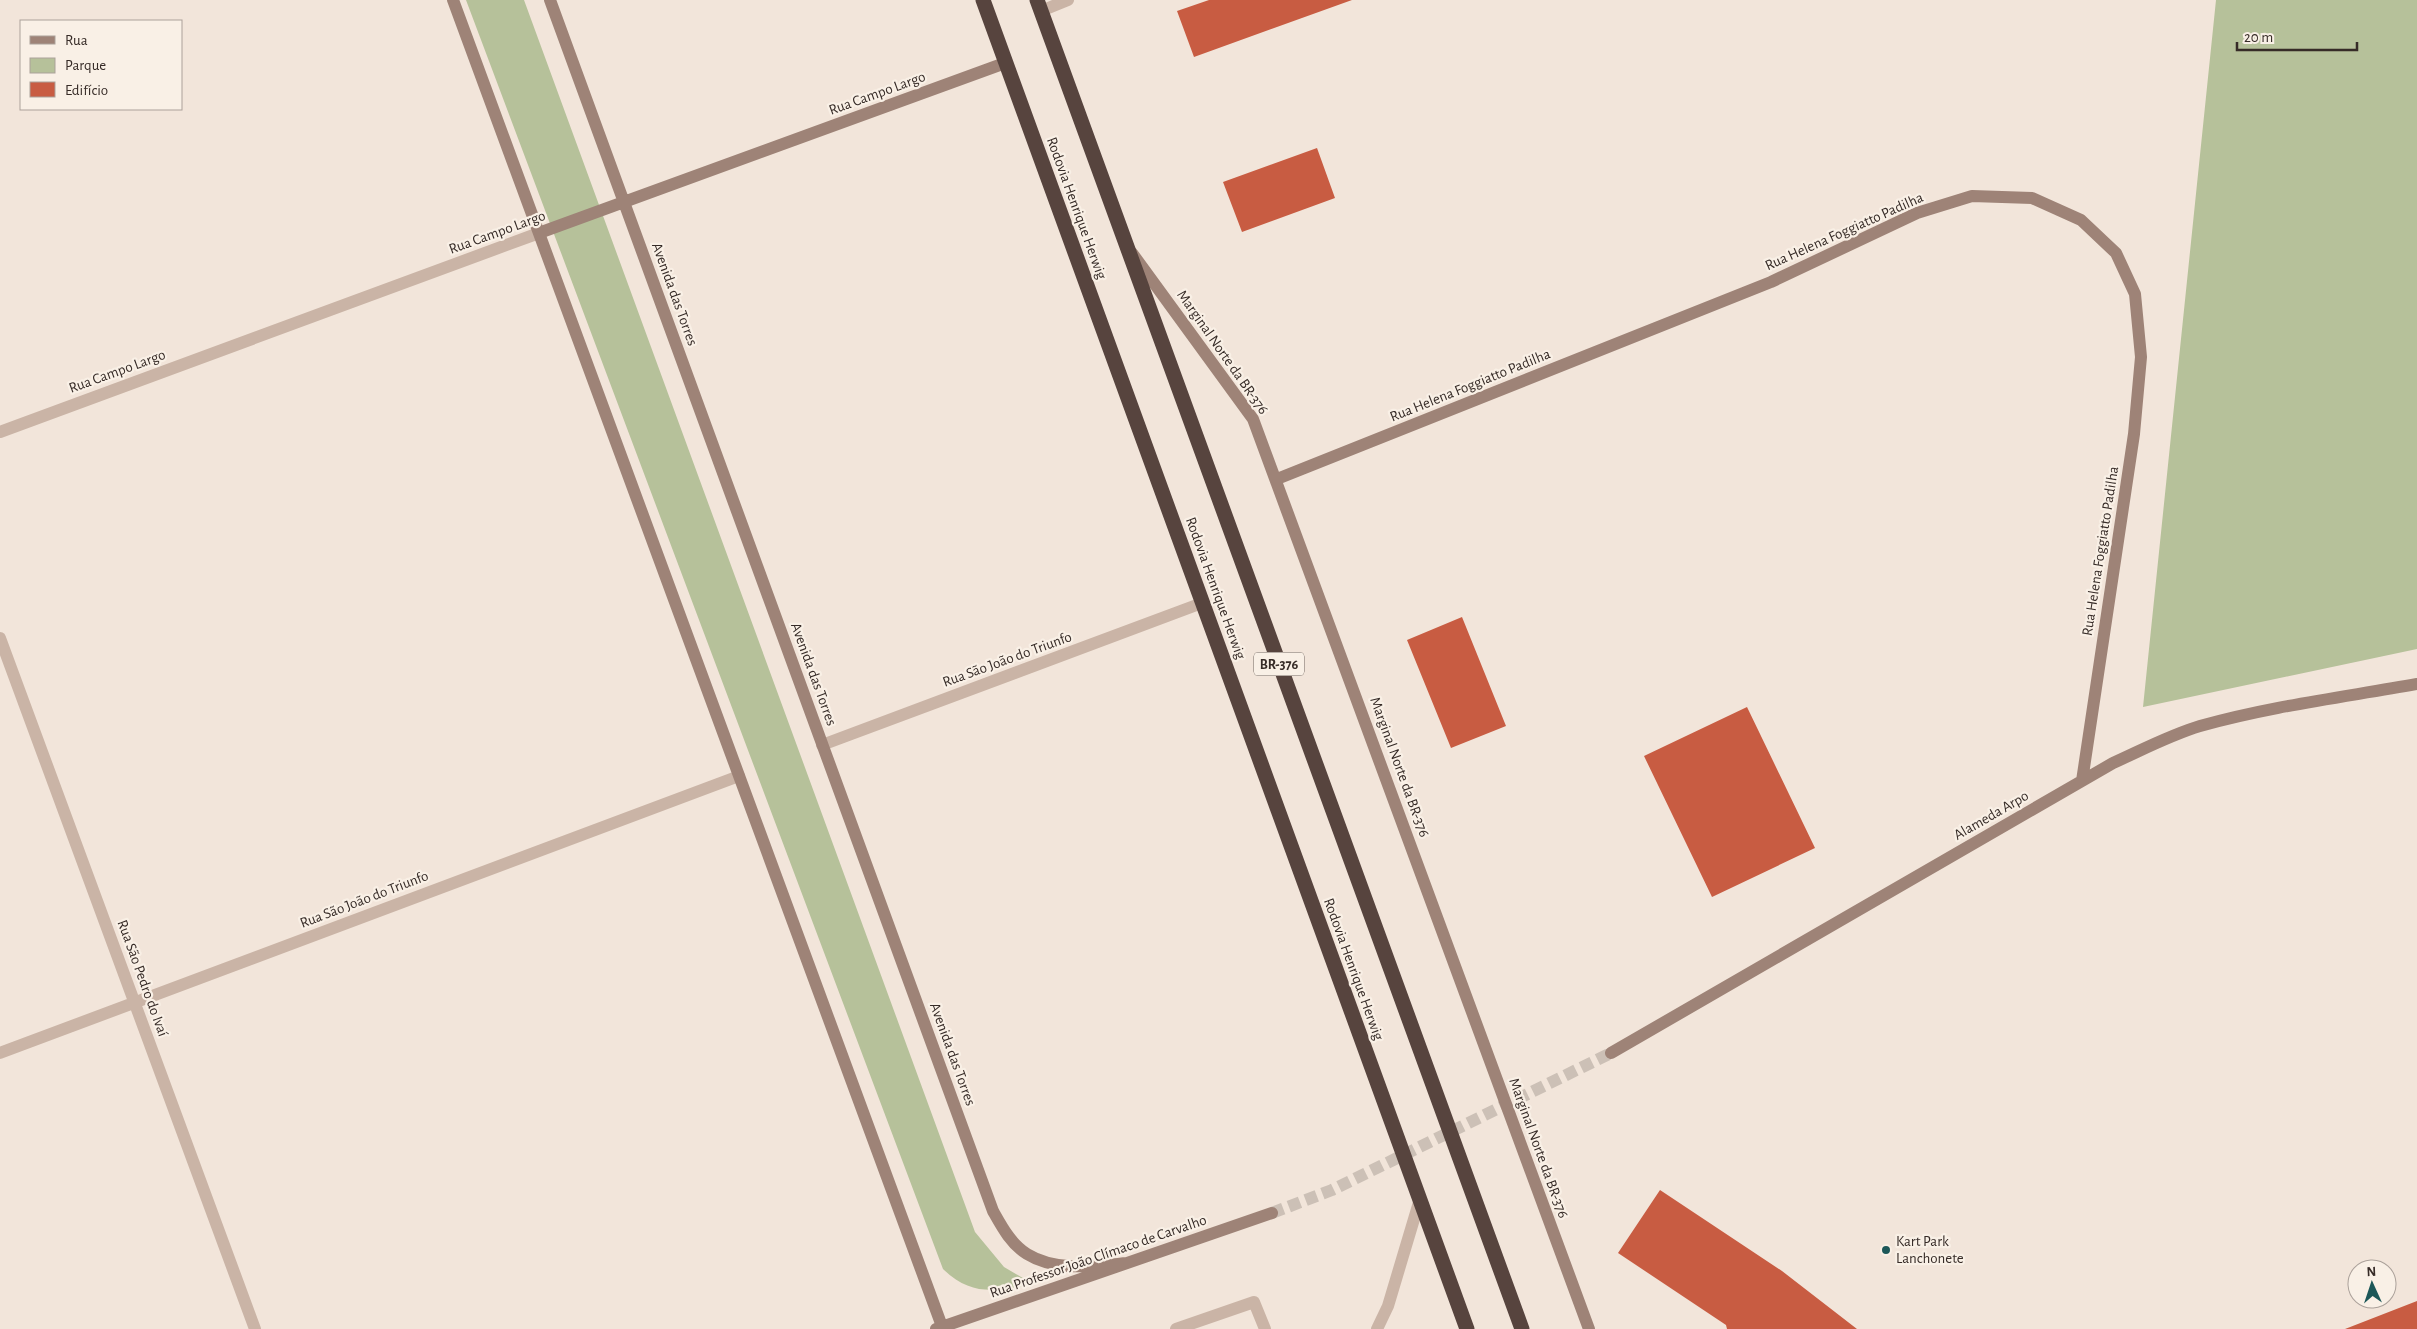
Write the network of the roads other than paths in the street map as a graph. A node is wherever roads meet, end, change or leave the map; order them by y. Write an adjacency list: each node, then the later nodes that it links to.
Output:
1 (453, 0): 8 (main road)
2 (550, 0): 7 (main road, Avenida das Torres)
3 (982, 0): 6 (highway, Rodovia Henrique Herwig)
4 (1068, 0): 5 (street)
5 (1039, 5): 9 (highway, BR-376)
6 (1005, 62): 7 (main road, Rua Campo Largo); 12 (highway, Rodovia Henrique Herwig)
7 (624, 203): 8 (main road, Rua Campo Largo); 15 (main road, Avenida das Torres)
8 (539, 233): 10 (street, Rua Campo Largo); 16 (main road)
9 (1126, 245): 11 (main road, Marginal Norte da BR-376); 30 (highway, BR-376)
10 (0, 432)
11 (1277, 479): 17 (main road, Rua Helena Foggiatto Padilha); 31 (main road, Marginal Norte da BR-376)
12 (1202, 603): 15 (street, Rua São João do Triunfo); 21 (highway, Rodovia Henrique Herwig)
13 (0, 638): 18 (street, Rua São Pedro do Ivaí)
14 (2417, 684): 17 (main road, Alameda Arpo)
15 (822, 745): 23 (main road, Avenida das Torres)
16 (738, 776): 18 (street, Rua São João do Triunfo); 24 (main road)
17 (2082, 781): 20 (main road, Alameda Arpo)
18 (134, 1002): 19 (street, Rua São João do Triunfo); 25 (street, Rua São Pedro do Ivaí)
19 (0, 1053)
20 (1611, 1053)
21 (1420, 1199): 28 (street); 29 (highway, Rodovia Henrique Herwig)
22 (1272, 1213): 23 (main road, Rua Professor João Clímaco de Carvalho)
23 (1127, 1263): 24 (main road, Rua Professor João Clímaco de Carvalho)
24 (940, 1328)
25 (255, 1329)
26 (1176, 1329): 27 (street)
27 (1264, 1329)
28 (1377, 1329)
29 (1467, 1329)
30 (1522, 1329)
31 (1589, 1329)

